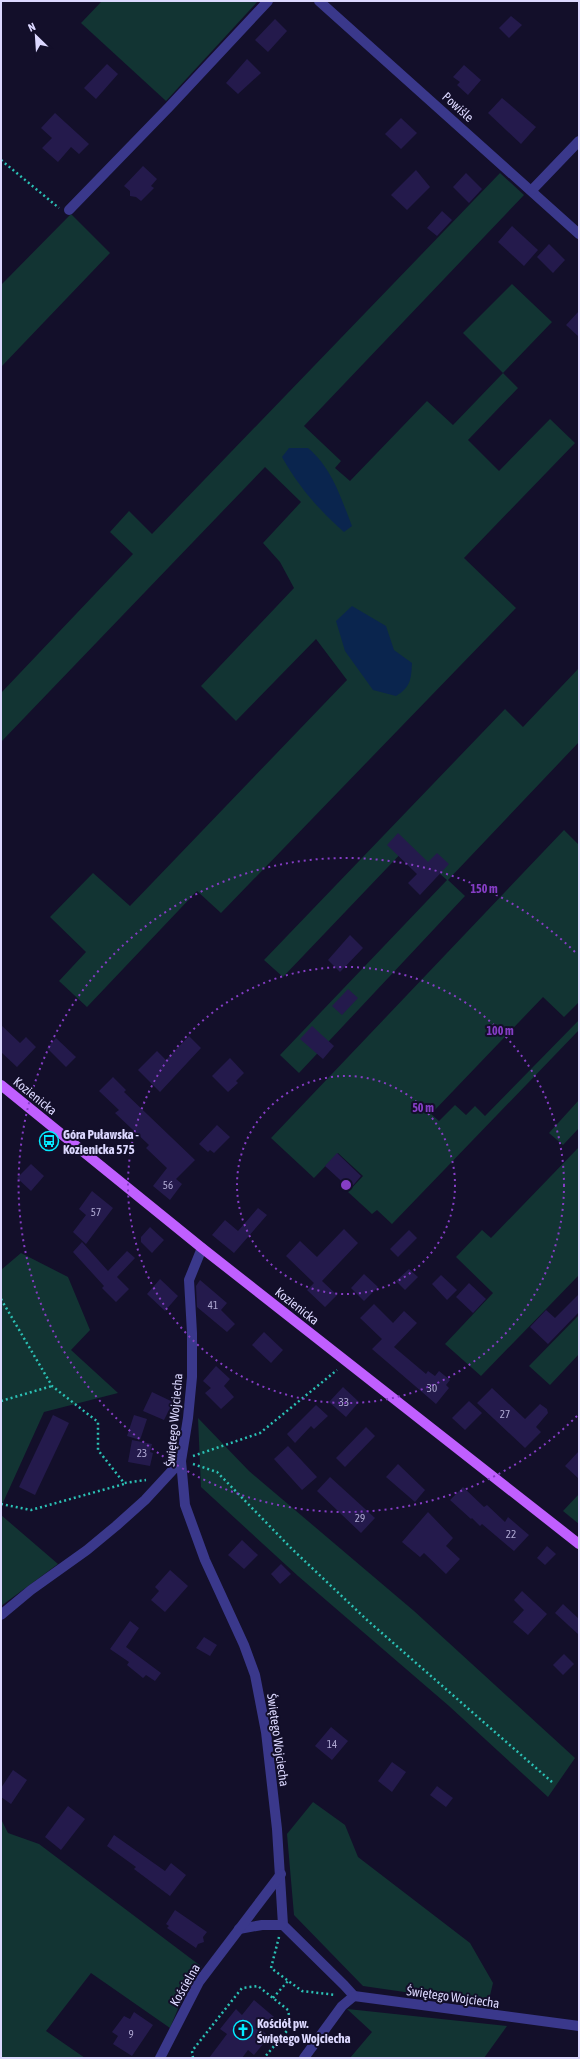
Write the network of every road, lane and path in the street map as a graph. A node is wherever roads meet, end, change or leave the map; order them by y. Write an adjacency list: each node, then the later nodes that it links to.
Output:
1 (268, 1): 6 (street)
2 (319, 1): 5 (street, Powiśle)
3 (579, 141): 5 (street)
4 (1, 160): 6 (path)
5 (532, 190): 7 (street, Powiśle)
6 (69, 210)
7 (579, 234)
8 (1, 1085): 9 (main road, Kozienicka)
9 (202, 1248): 11 (main road, Kozienicka); 14 (street, Świętego Wojciecha)
10 (1, 1299): 12 (path)
11 (347, 1362): 14 (path); 18 (main road, Kozienicka)
12 (52, 1386): 13 (path); 16 (path)
13 (1, 1401)
14 (181, 1460): 15 (street); 20 (path); 21 (street, Świętego Wojciecha)
15 (165, 1477): 16 (path); 19 (street)
16 (124, 1484): 17 (path)
17 (1, 1504)
18 (579, 1544)
19 (1, 1614)
20 (552, 1782)
21 (281, 1874): 22 (street, Świętego Wojciecha); 23 (street, Kościelna)
22 (283, 1925): 23 (street); 24 (path); 25 (street)
23 (239, 1929): 28 (street, Kościelna)
24 (288, 1981): 25 (path); 26 (path)
25 (354, 1996): 27 (street, Świętego Wojciecha); 31 (street)
26 (273, 1998): 29 (path); 30 (path)
27 (579, 2026)
28 (160, 2058)
29 (193, 2058)
30 (264, 2058)
31 (304, 2058)

